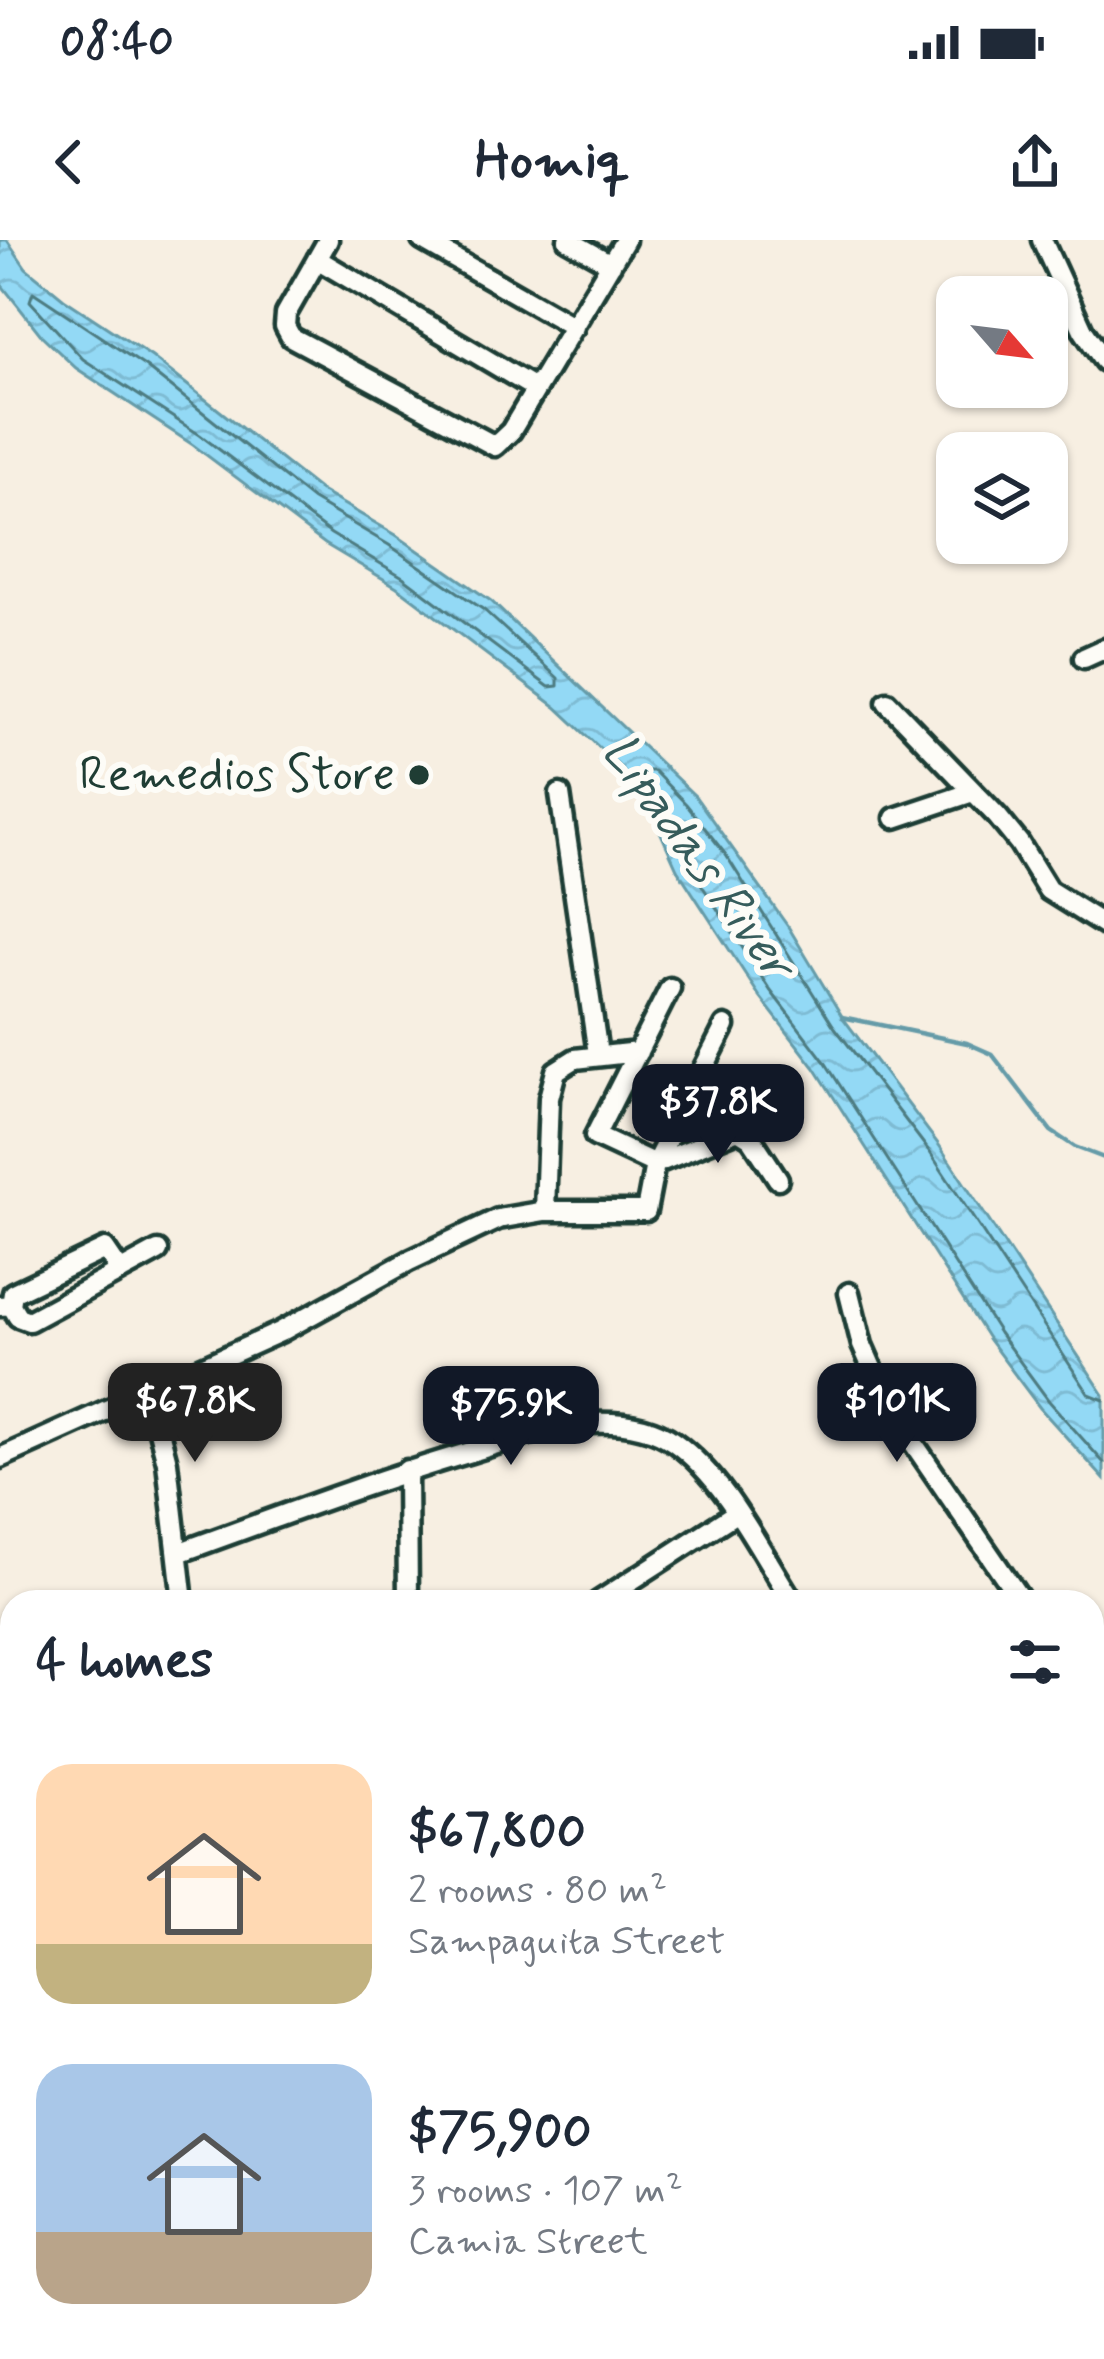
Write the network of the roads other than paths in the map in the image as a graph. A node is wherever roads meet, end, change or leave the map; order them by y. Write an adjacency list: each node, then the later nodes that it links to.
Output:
1 (328, 240): 6 (street)
2 (422, 240): 8 (street)
3 (568, 240): 7 (street)
4 (625, 240): 7 (street)
5 (1042, 240): 9 (street)
6 (317, 259): 10 (street); 10 (street)
7 (611, 264): 8 (street)
8 (574, 327): 10 (street)
9 (1104, 361)
10 (536, 389)
11 (1104, 649): 12 (street)
12 (1084, 658)
13 (887, 702): 14 (street)
14 (973, 792): 16 (street); 17 (street)
15 (560, 794): 21 (street)
16 (895, 818)
17 (1104, 925)
18 (670, 988): 20 (street)
19 (724, 1027): 22 (street)
20 (638, 1052): 21 (street); 22 (street)
21 (598, 1054): 24 (street)
22 (655, 1164): 23 (street); 24 (street)
23 (778, 1179)
24 (545, 1210): 29 (street)
25 (158, 1251): 26 (street)
26 (120, 1271): 28 (street); 28 (street)
27 (849, 1293): 38 (street)
28 (5, 1306)
29 (149, 1391): 30 (street); 33 (street)
30 (0, 1457)
31 (407, 1471): 32 (street); 33 (street); 35 (street)
32 (736, 1513): 36 (street); 37 (street)
33 (178, 1553): 34 (street)
34 (182, 1590)
35 (408, 1590)
36 (617, 1590)
37 (785, 1590)
38 (1014, 1590)

